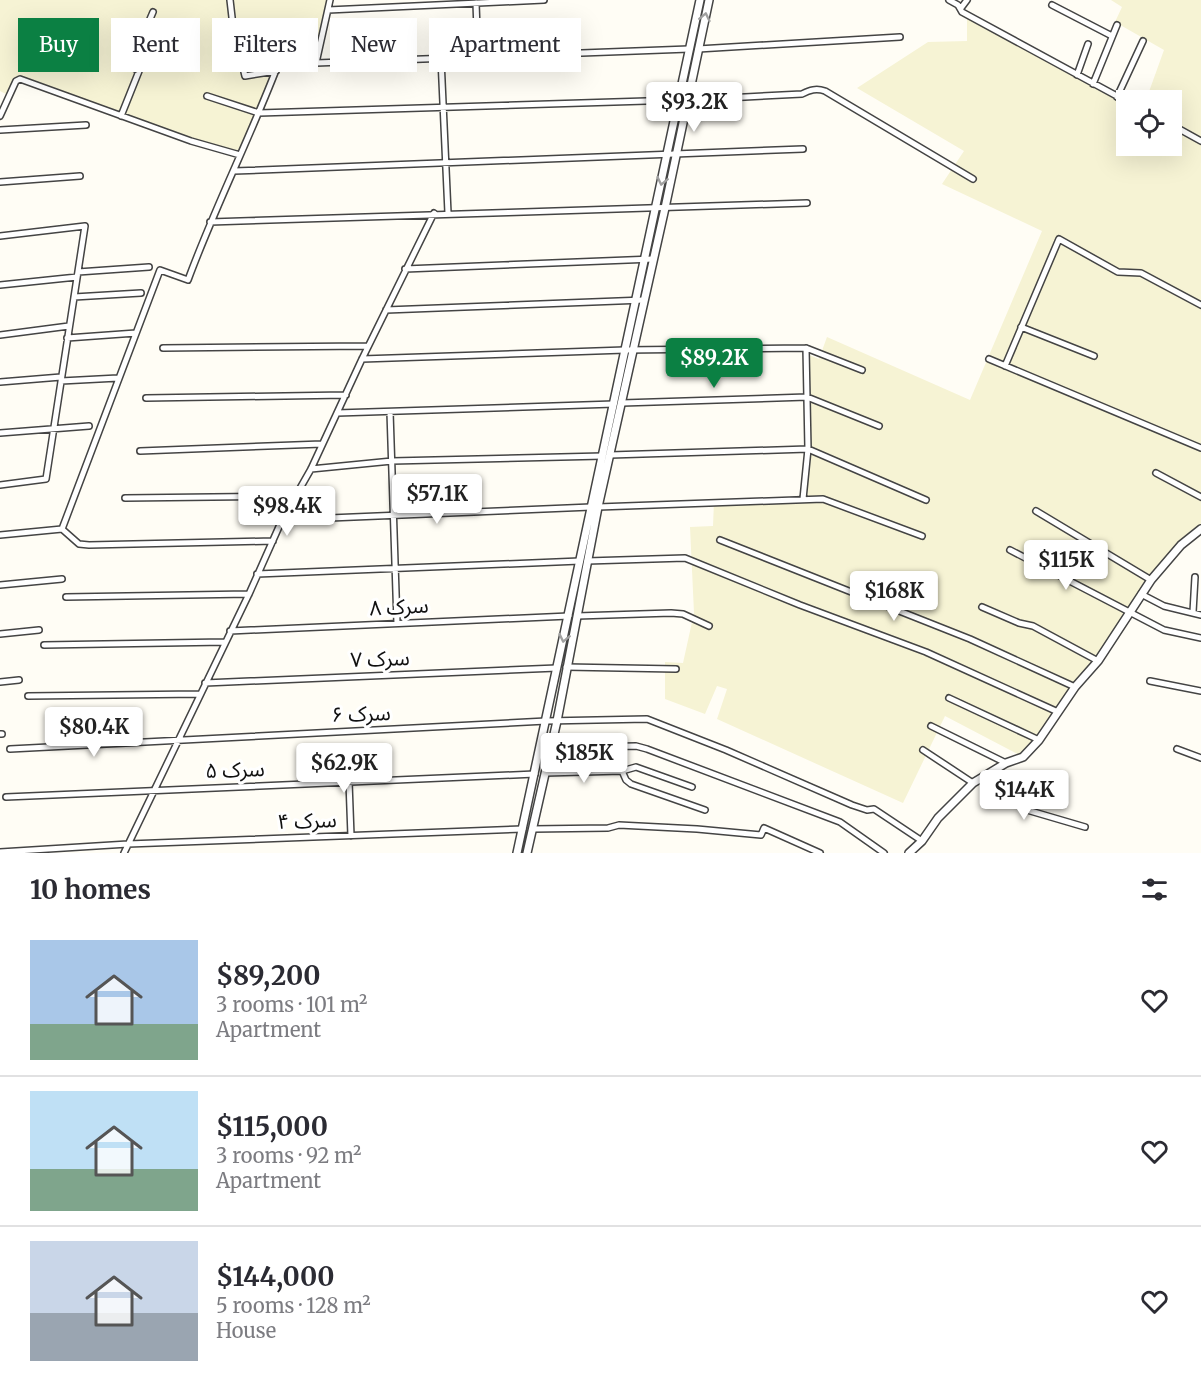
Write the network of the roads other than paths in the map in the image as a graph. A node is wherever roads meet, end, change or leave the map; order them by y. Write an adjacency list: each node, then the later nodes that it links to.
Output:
1 (230, 0): 14 (street)
2 (330, 0): 12 (street)
3 (528, 0): 4 (street); 9 (street)
4 (544, 0)
5 (700, 0): 22 (street)
6 (709, 0): 21 (street, one-way to 6)
7 (949, 0): 11 (street)
8 (967, 0): 11 (street)
9 (476, 3): 12 (street); 15 (street)
10 (1052, 5): 17 (street)
11 (961, 8): 31 (street)
12 (328, 10): 23 (street)
13 (153, 12): 41 (street)
14 (232, 18)
15 (477, 18)
16 (1117, 25): 17 (street)
17 (1112, 36): 32 (street)
18 (900, 37): 21 (street)
19 (1143, 41): 33 (street)
20 (1088, 44): 31 (street)
21 (698, 49): 37 (street)
22 (689, 50): 24 (street); 36 (street)
23 (318, 54)
24 (581, 54)
25 (429, 59): 26 (street)
26 (318, 63)
27 (244, 72): 28 (street)
28 (270, 72)
29 (276, 72): 39 (street)
30 (441, 72): 38 (street)
31 (1077, 75): 32 (street)
32 (1093, 84): 35 (street)
33 (1121, 90)
34 (207, 96): 39 (street)
35 (1116, 96)
36 (679, 100): 38 (street); 48 (street)
37 (688, 100): 47 (street); 53 (street)
38 (442, 107): 39 (street); 50 (street)
39 (259, 113): 49 (street)
40 (0, 116): 41 (street)
41 (121, 116): 49 (street)
42 (86, 125): 43 (street)
43 (0, 130)
44 (1182, 131): 45 (street)
45 (1201, 141)
46 (803, 149): 47 (street)
47 (676, 153): 48 (street); 56 (street)
48 (668, 154): 50 (street); 57 (street, one-way to 57)
49 (240, 155): 51 (street)
50 (446, 163): 51 (street); 59 (street)
51 (234, 171): 60 (street)
52 (80, 176): 54 (street)
53 (974, 178)
54 (0, 182)
55 (807, 203): 56 (street)
56 (665, 208): 57 (street); 62 (street)
57 (656, 209): 59 (street); 62 (street)
58 (434, 213): 59 (street); 60 (street); 64 (street)
59 (448, 213)
60 (210, 222): 74 (street)
61 (0, 236): 65 (street)
62 (649, 260): 64 (street); 69 (street)
63 (149, 267): 65 (street)
64 (405, 269): 71 (street)
65 (77, 274): 66 (street); 68 (street)
66 (0, 285)
67 (141, 293): 68 (street)
68 (74, 297): 72 (street)
69 (640, 300): 71 (street); 80 (street)
70 (1201, 305): 73 (street)
71 (386, 310): 77 (street)
72 (69, 327): 75 (street); 76 (street)
73 (1022, 327): 81 (street); 84 (street)
74 (136, 333): 76 (street); 86 (street)
75 (0, 335)
76 (67, 338): 87 (street)
77 (368, 346): 78 (street); 82 (street)
78 (163, 348)
79 (806, 348): 80 (street); 85 (street); 90 (street)
80 (629, 350): 82 (street); 92 (street)
81 (1094, 356)
82 (362, 359): 89 (street)
83 (989, 359): 84 (street)
84 (1005, 366): 100 (street)
85 (862, 370)
86 (118, 378): 87 (street); 117 (street)
87 (61, 379): 88 (street); 97 (street)
88 (0, 382)
89 (346, 394): 91 (street); 94 (street)
90 (807, 397): 92 (street); 96 (street); 101 (street)
91 (146, 398)
92 (618, 404): 93 (street); 103 (street)
93 (390, 412): 94 (street); 104 (street)
94 (337, 413): 99 (street)
95 (88, 426): 97 (street)
96 (879, 426)
97 (55, 428): 98 (street); 107 (street)
98 (0, 433)
99 (322, 444): 102 (street); 105 (street)
100 (1201, 448)
101 (808, 449): 103 (street); 111 (street); 112 (street)
102 (140, 451)
103 (606, 455): 104 (street); 113 (street)
104 (392, 461): 105 (street); 115 (street)
105 (310, 470): 108 (street)
106 (1156, 473): 109 (street)
107 (0, 485)
108 (296, 496): 110 (street); 116 (street)
109 (1201, 497)
110 (125, 498)
111 (804, 499): 113 (street); 120 (street)
112 (926, 500)
113 (595, 507): 115 (street); 124 (street)
114 (1036, 512): 129 (street)
115 (394, 514): 116 (street); 125 (street)
116 (282, 520): 122 (street)
117 (62, 529): 119 (street); 122 (street)
118 (1201, 529): 129 (street)
119 (0, 535)
120 (922, 536)
121 (720, 540): 156 (street)
122 (273, 541): 126 (street)
123 (1010, 550): 135 (street)
124 (584, 561): 125 (street); 138 (street); 139 (street); 161 (street)
125 (395, 568): 126 (street); 140 (street)
126 (257, 574): 131 (street)
127 (1195, 577): 136 (street)
128 (62, 579): 130 (street)
129 (1151, 580): 132 (street)
130 (0, 585)
131 (249, 594): 133 (street); 143 (street)
132 (1141, 594): 135 (street); 136 (street)
133 (66, 597)
134 (982, 607): 148 (street)
135 (1131, 611): 145 (street); 148 (street)
136 (1193, 612): 137 (street)
137 (1201, 615)
138 (568, 616): 140 (street, سرک ۸); 150 (street, one-way to 150)
139 (577, 616): 141 (street); 149 (street)
140 (397, 623): 143 (street, سرک ۸)
141 (709, 627)
142 (39, 630): 144 (street)
143 (230, 631): 146 (street)
144 (0, 634)
145 (1201, 638)
146 (225, 642): 147 (street); 155 (street)
147 (44, 645)
148 (1098, 661): 156 (street)
149 (566, 667): 151 (street); 163 (street)
150 (557, 668): 155 (street, سرک ۷); 162 (street)
151 (676, 669)
152 (20, 681): 154 (street)
153 (1150, 681): 157 (street)
154 (0, 682)
155 (205, 683): 158 (street)
156 (1075, 687): 161 (street)
157 (1201, 691)
158 (200, 694): 159 (street); 166 (street)
159 (28, 696)
160 (949, 698): 165 (street)
161 (1058, 712): 165 (street)
162 (546, 721): 163 (street, سرک ۶); 166 (street, سرک ۶); 175 (street)
163 (557, 721): 174 (street); 187 (street, سرک ۶)
164 (931, 726): 172 (street)
165 (1039, 740): 172 (street)
166 (177, 741): 168 (street, سرک ۶); 180 (street)
167 (588, 747): 194 (street)
168 (10, 749)
169 (1177, 749): 171 (street)
170 (923, 750): 178 (street)
171 (1201, 758)
172 (1006, 763): 176 (street)
173 (622, 771): 174 (street); 179 (street); 182 (street)
174 (545, 773): 185 (street)
175 (535, 774): 177 (street, سرک ۵); 184 (street)
176 (980, 779): 178 (street); 183 (street)
177 (349, 782): 180 (street, سرک ۵); 186 (street)
178 (972, 783): 187 (street)
179 (692, 787)
180 (153, 790): 181 (street, سرک ۵); 188 (street)
181 (6, 797)
182 (705, 810)
183 (1085, 827)
184 (523, 829): 186 (street, سرک ۴); 191 (street)
185 (533, 829): 192 (street); 193 (street)
186 (351, 836): 188 (street, سرک ۴)
187 (922, 841): 195 (street)
188 (128, 844): 189 (street, سرک ۴); 190 (street)
189 (0, 852)
190 (124, 853)
191 (517, 853)
192 (527, 853)
193 (820, 853)
194 (884, 853)
195 (909, 853)

